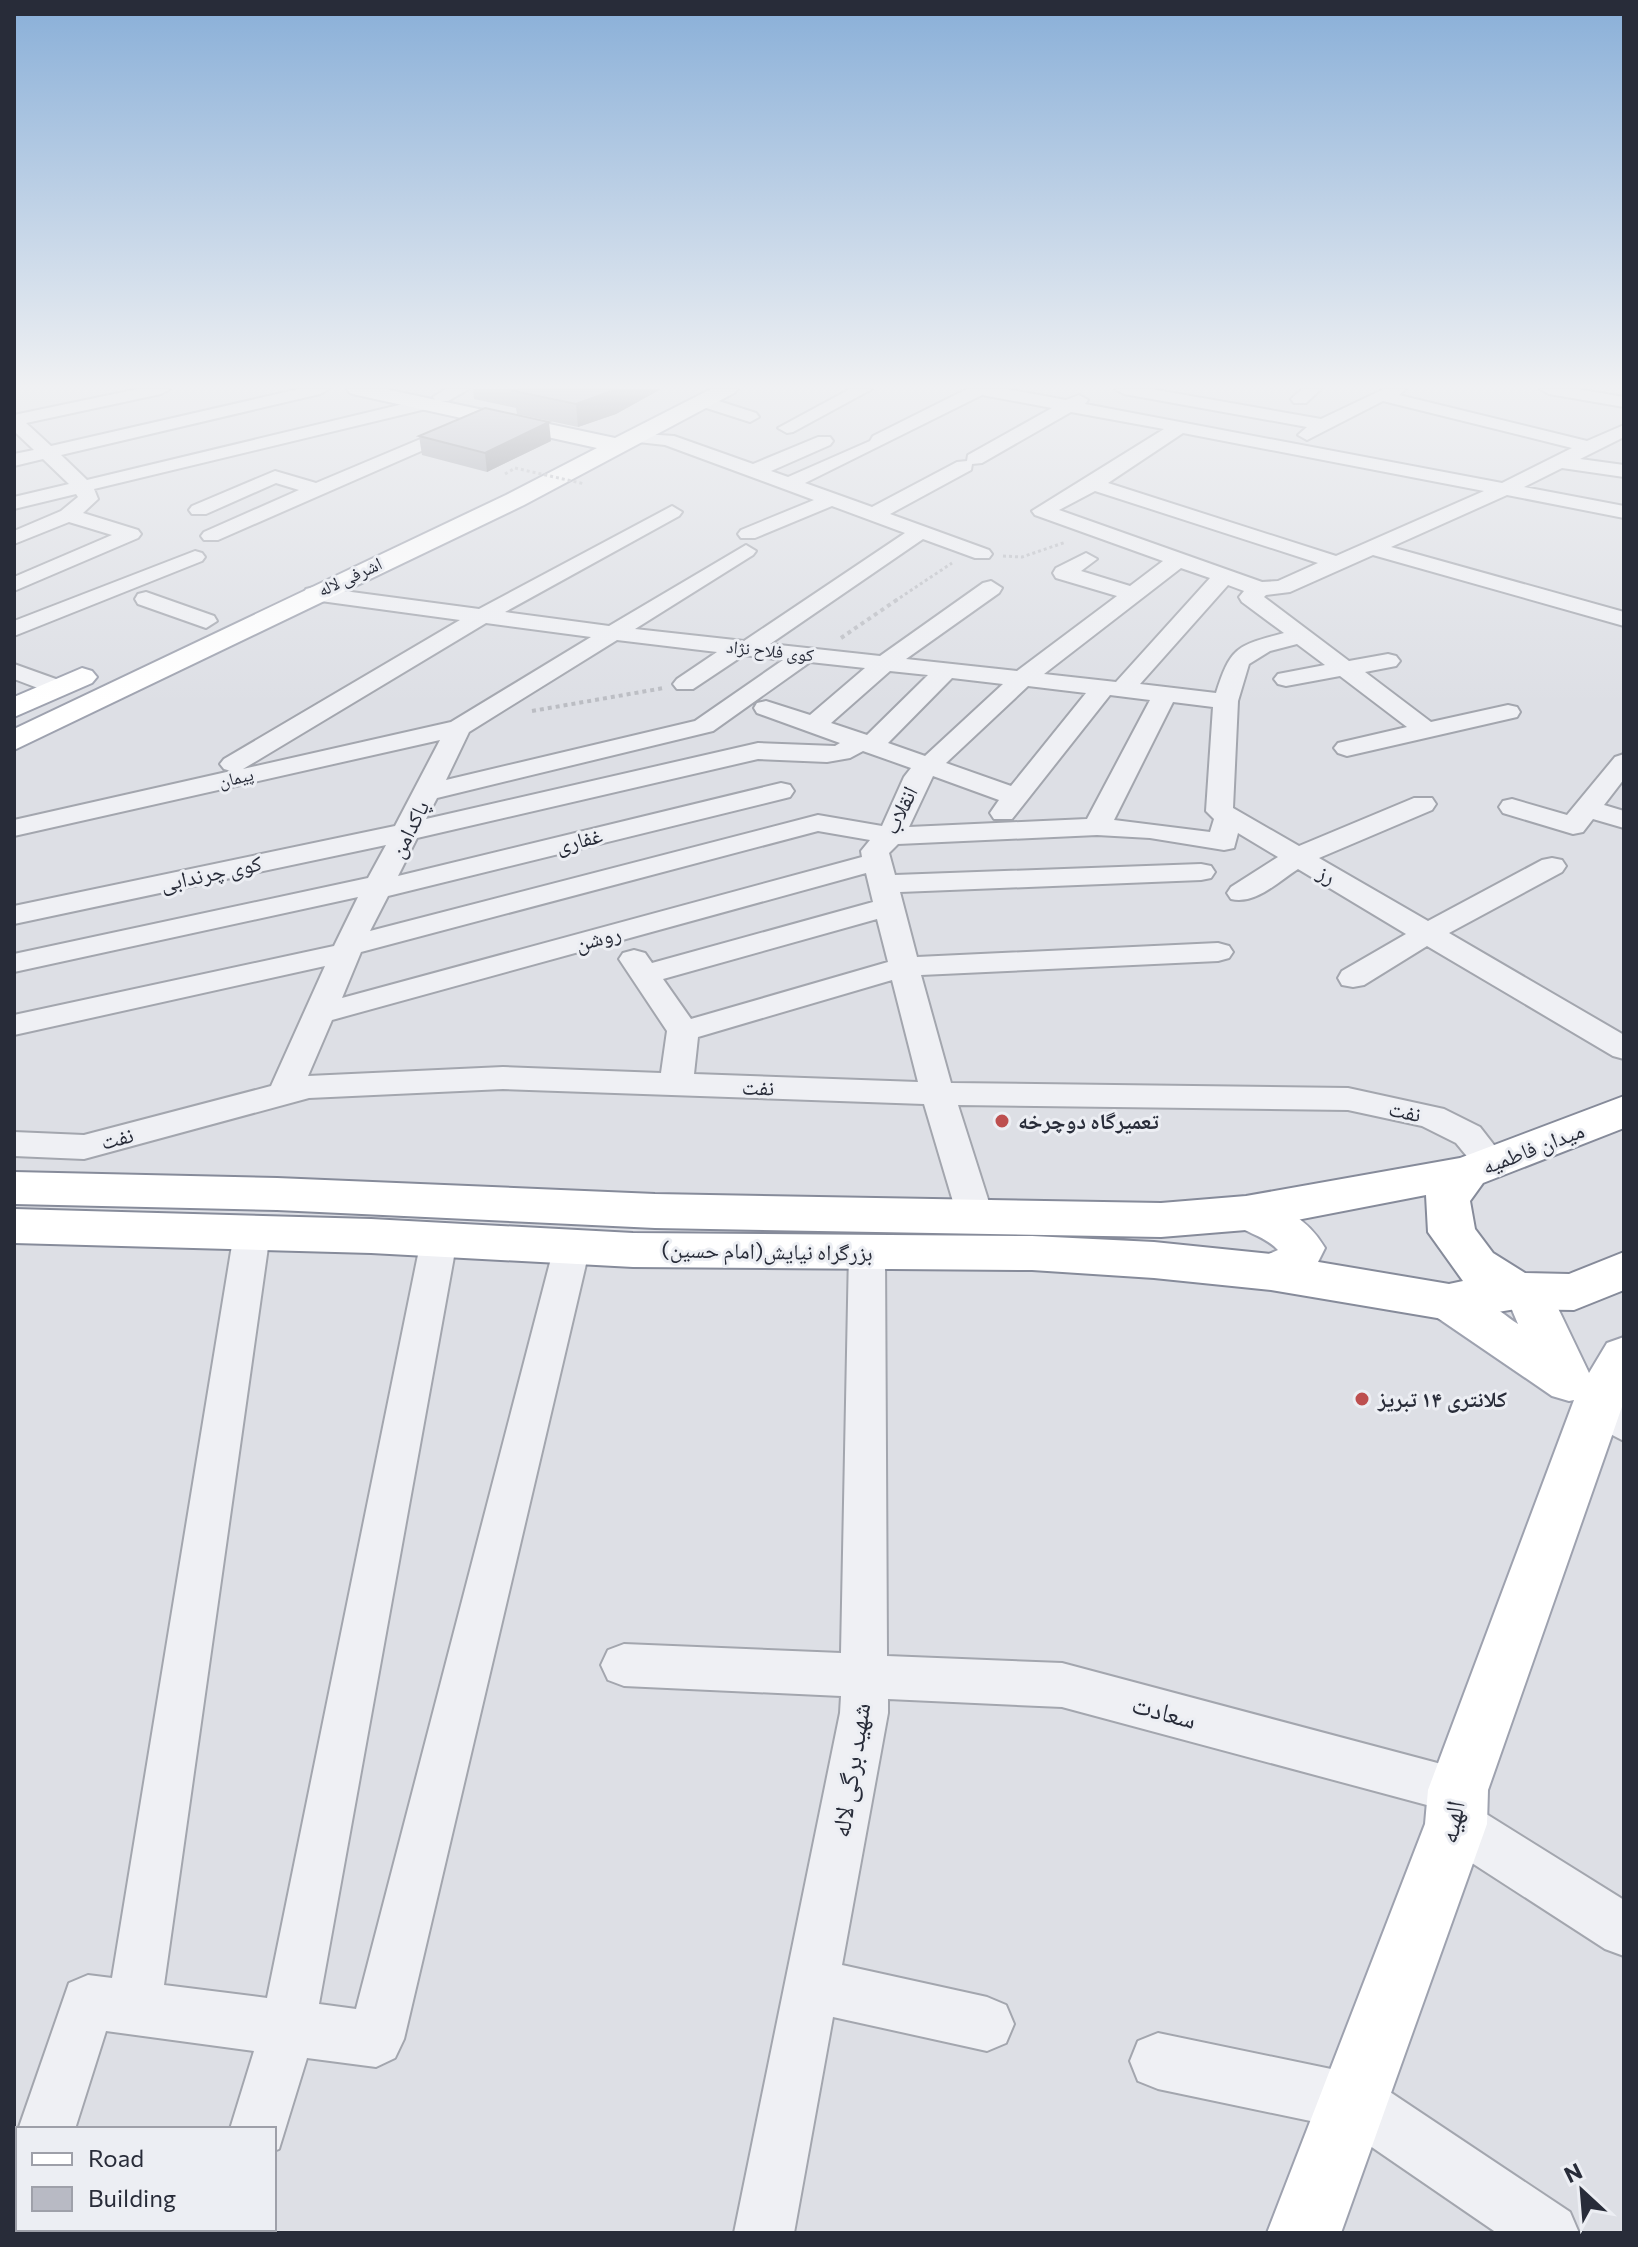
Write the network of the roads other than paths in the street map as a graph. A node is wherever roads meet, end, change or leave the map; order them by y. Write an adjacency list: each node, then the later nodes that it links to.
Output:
1 (54, 494): 14 (street)
2 (86, 494): 18 (street)
3 (236, 494): 15 (street)
4 (309, 494): 22 (street)
5 (484, 494): 40 (main road, اشرفی لاله)
6 (525, 494): 34 (main road, اشرفی لاله)
7 (814, 494): 13 (street)
8 (912, 494): 19 (street)
9 (1074, 494): 28 (street)
10 (1124, 494): 29 (street)
11 (1494, 494): 21 (street)
12 (1524, 494): 17 (street)
13 (831, 500): 19 (street); 42 (street)
14 (14, 503)
15 (199, 510)
16 (672, 512): 38 (street)
17 (1624, 512)
18 (68, 515): 23 (street); 31 (street)
19 (873, 515): 20 (street)
20 (920, 532): 26 (street); 46 (street)
21 (1406, 533): 24 (street); 25 (street)
22 (211, 536)
23 (14, 538)
24 (1435, 541)
25 (1372, 548): 29 (street); 39 (street)
26 (982, 554)
27 (1086, 559): 35 (street)
28 (1178, 560): 30 (street); 35 (street, انقلاب)
29 (1338, 563): 33 (street)
30 (1224, 576): 33 (street); 59 (street)
31 (14, 585)
32 (991, 588): 50 (street)
33 (1260, 589): 43 (street)
34 (314, 594): 38 (street, کوی فلاح نژاد); 68 (main road, اشرفی لاله)
35 (1133, 594): 55 (street, انقلاب)
36 (146, 599): 37 (street); 40 (street); 41 (street)
37 (106, 616)
38 (482, 616): 42 (street, کوی فلاح نژاد); 72 (street)
39 (1624, 619)
40 (206, 621): 44 (main road, اشرفی لاله)
41 (14, 629)
42 (612, 633): 46 (street, کوی فلاح نژاد); 66 (street)
43 (1299, 636): 52 (street); 61 (street, رز)
44 (168, 638)
45 (39, 642): 47 (street)
46 (744, 648): 48 (street, کوی فلاح نژاد); 57 (street)
47 (14, 653)
48 (809, 656): 50 (street, کوی فلاح نژاد); 75 (street)
49 (1388, 661): 52 (street)
50 (884, 664): 54 (street, کوی فلاح نژاد); 65 (street)
51 (100, 669): 58 (main road)
52 (1344, 669): 56 (street); 67 (street)
53 (14, 671): 58 (street)
54 (946, 671): 55 (street, کوی فلاح نژاد); 69 (street)
55 (1022, 679): 59 (street, کوی فلاح نژاد); 73 (street, انقلاب)
56 (1286, 679)
57 (685, 684)
58 (59, 688): 62 (main road)
59 (1113, 689): 60 (street, کوی فلاح نژاد); 73 (street)
60 (1165, 695): 61 (street, کوی فلاح نژاد); 81 (street)
61 (1226, 701): 84 (street, رز)
62 (14, 708)
63 (766, 708): 65 (street)
64 (1508, 712): 67 (street)
65 (814, 725): 69 (street)
66 (459, 728): 75 (street, پاکدامن); 82 (street, پیمان)
67 (1426, 730): 70 (street)
68 (14, 741)
69 (866, 743): 73 (street); 83 (street, کوی چرندابی)
70 (1347, 748)
71 (1624, 762): 78 (street)
72 (233, 764)
73 (929, 765): 86 (street, انقلاب)
74 (781, 791): 88 (street, غفاری)
75 (428, 792): 83 (street, پاکدامن)
76 (1423, 804): 84 (street)
77 (1512, 807): 78 (street)
78 (1589, 809): 79 (street)
79 (1624, 820)
80 (1224, 824): 81 (street)
81 (1097, 827): 86 (street)
82 (14, 828)
83 (407, 832): 88 (street, پاکدامن); 90 (street, کوی چرندابی)
84 (1298, 857): 89 (street); 92 (street, رز)
85 (1552, 866): 92 (street)
86 (885, 872): 87 (street); 91 (street, روشن); 93 (street); 96 (street); 97 (street)
87 (1201, 872)
88 (378, 887): 93 (street, پاکدامن); 95 (street, غفاری)
89 (1241, 893)
90 (14, 915)
91 (616, 933): 97 (street); 99 (street, روشن)
92 (1428, 933): 98 (street); 102 (street, رز)
93 (348, 949): 99 (street, پاکدامن); 100 (street)
94 (1218, 952): 96 (street)
95 (14, 963)
96 (904, 967): 101 (street); 104 (street)
97 (645, 975): 101 (street)
98 (1353, 978)
99 (319, 1014): 105 (street, پاکدامن)
100 (14, 1025)
101 (683, 1031): 103 (street)
102 (1624, 1049)
103 (676, 1084): 104 (street, نفت); 105 (street, نفت)
104 (938, 1093): 109 (street, نفت); 113 (street)
105 (284, 1094): 108 (street, نفت)
106 (1624, 1110): 109 (highway, میدان فاطمیه)
107 (14, 1144): 108 (street, نفت)
108 (84, 1147): 111 (street)
109 (1479, 1168): 112 (highway, بزرگراه نیایش(امام حسین)); 121 (highway, میدان فاطمیه)
110 (14, 1188): 111 (highway, بزرگراه نیایش(امام حسین))
111 (60, 1190): 113 (highway, بزرگراه نیایش(امام حسین))
112 (1246, 1213): 113 (highway, بزرگراه نیایش(امام حسین)); 120 (main road)
113 (975, 1215)
114 (14, 1226): 115 (highway, بزرگراه نیایش(امام حسین))
115 (252, 1233): 116 (highway, بزرگراه نیایش(امام حسین)); 130 (street)
116 (439, 1240): 117 (highway, بزرگراه نیایش(امام حسین)); 132 (street)
117 (572, 1247): 118 (highway, بزرگراه نیایش(امام حسین)); 132 (street)
118 (867, 1252): 120 (highway, بزرگراه نیایش(امام حسین)); 126 (street, شهید برگی لاله)
119 (1624, 1270): 121 (highway)
120 (1271, 1272): 122 (highway, بزرگراه نیایش(امام حسین))
121 (1521, 1291): 122 (highway, بزرگراه نیایش(امام حسین)); 124 (main road)
122 (1449, 1302): 124 (main road)
123 (1624, 1356): 124 (main road, الهیه)
124 (1596, 1405): 127 (main road, الهیه)
125 (624, 1665): 126 (street, سعادت)
126 (865, 1676): 127 (street, سعادت); 129 (street, شهید برگی لاله)
127 (1457, 1807): 128 (street, سعادت); 134 (main road, الهیه)
128 (1624, 1930)
129 (812, 1985): 131 (street); 137 (street, شهید برگی لاله)
130 (111, 2005): 132 (street); 135 (street)
131 (987, 2024)
132 (288, 2027): 136 (street)
133 (1158, 2061): 134 (street)
134 (1355, 2102): 138 (main road, الهیه); 139 (street)
135 (47, 2127)
136 (260, 2127)
137 (764, 2233)
138 (1304, 2233)
139 (1549, 2233)

